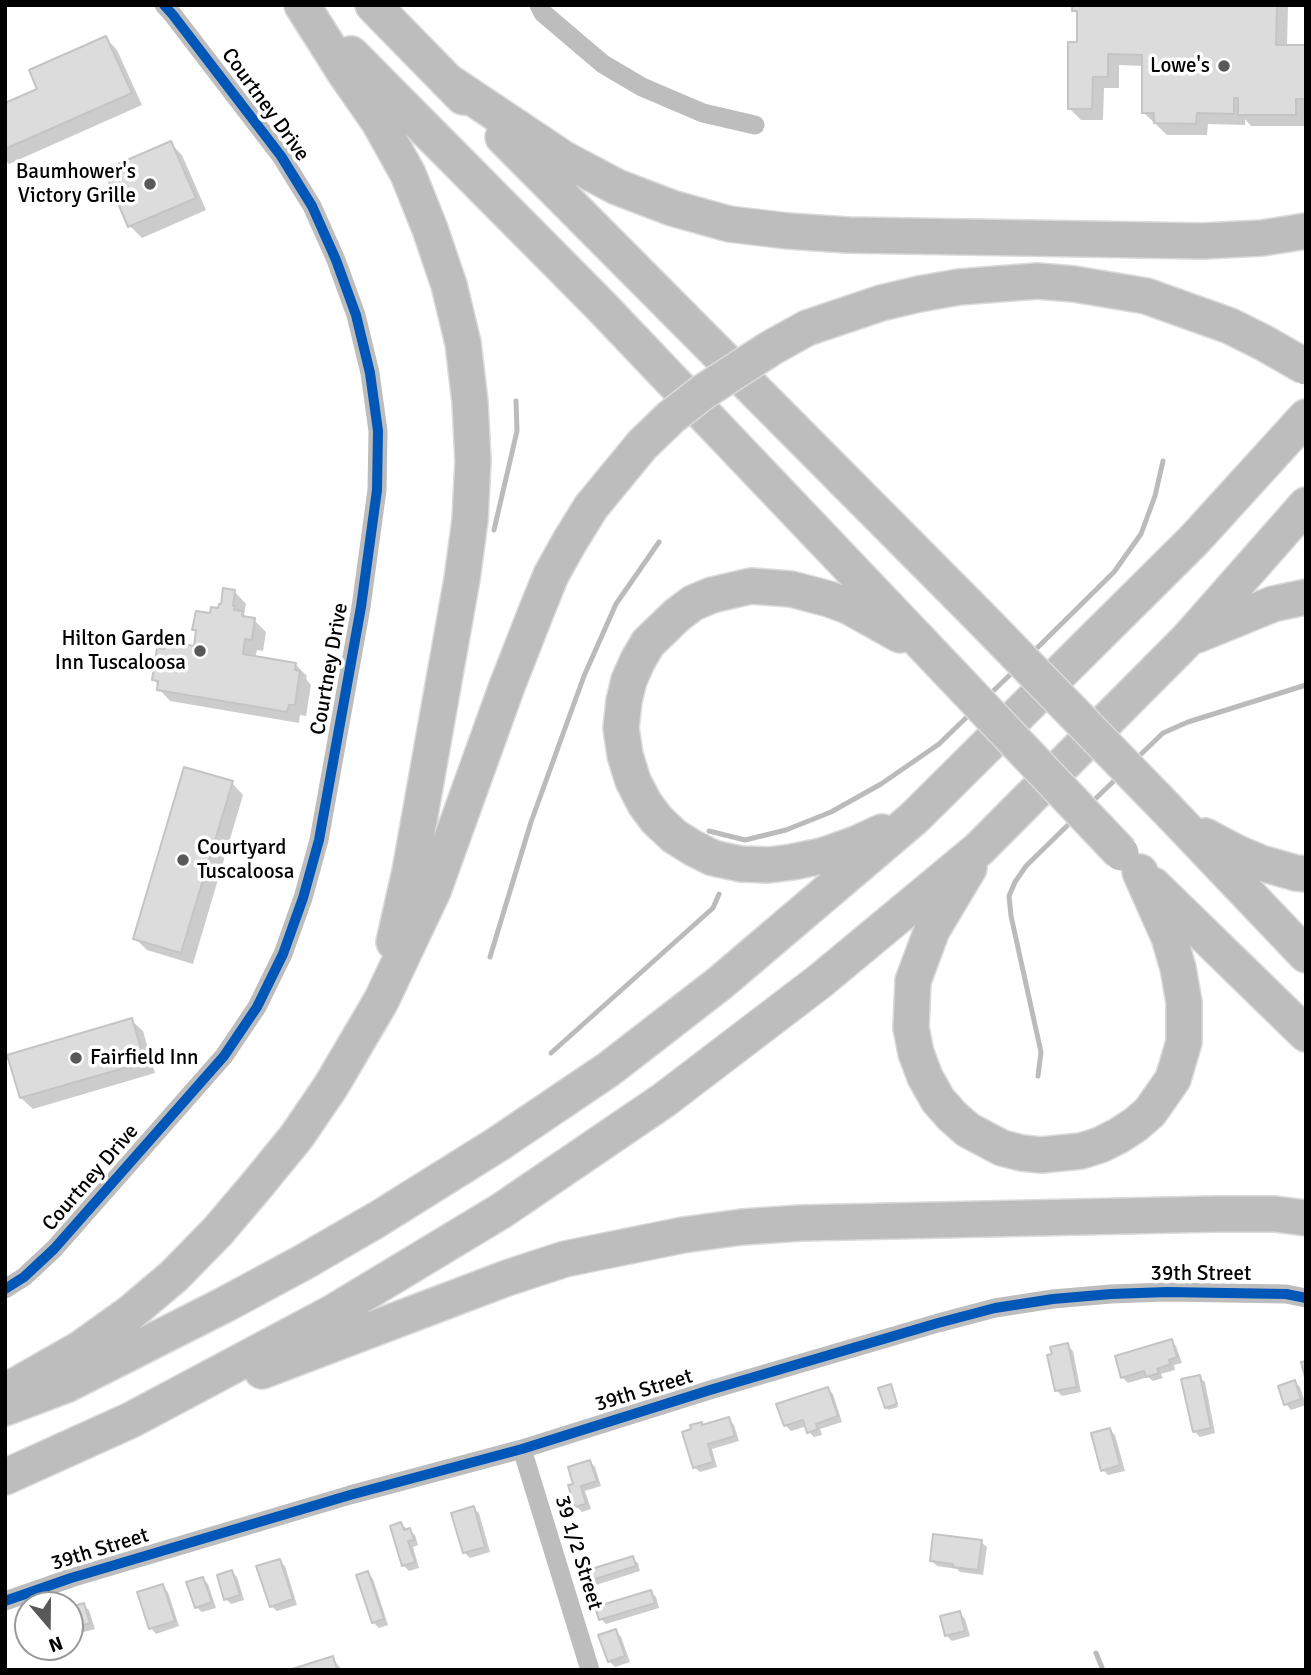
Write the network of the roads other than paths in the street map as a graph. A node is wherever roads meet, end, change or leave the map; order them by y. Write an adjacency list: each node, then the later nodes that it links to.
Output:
1 (164, 5): 23 (street, Courtney Drive)
2 (303, 5): 13 (highway); 20 (highway)
3 (373, 5): 5 (highway)
4 (539, 5): 6 (street)
5 (446, 80): 7 (highway); 14 (highway, bridge)
6 (755, 125)
7 (1306, 231)
8 (1306, 367): 20 (highway, bridge)
9 (1306, 416): 15 (highway)
10 (1306, 505): 12 (highway)
11 (1306, 597): 12 (highway)
12 (1187, 640): 16 (highway)
13 (935, 657): 15 (highway); 17 (highway, bridge)
14 (1166, 808): 18 (highway); 19 (highway)
15 (914, 818): 26 (highway)
16 (979, 849): 17 (highway); 27 (highway)
17 (1131, 862): 21 (highway)
18 (1306, 874)
19 (1306, 955)
20 (381, 1001): 25 (highway)
21 (1306, 1034)
22 (1306, 1218): 27 (highway)
23 (5, 1289)
24 (1306, 1298): 28 (street, 39th Street)
25 (5, 1392)
26 (5, 1408)
27 (131, 1420): 29 (highway)
28 (522, 1449): 30 (street, 39th Street); 31 (street, 39 1/2 Street)
29 (5, 1477)
30 (5, 1601)
31 (590, 1670)

